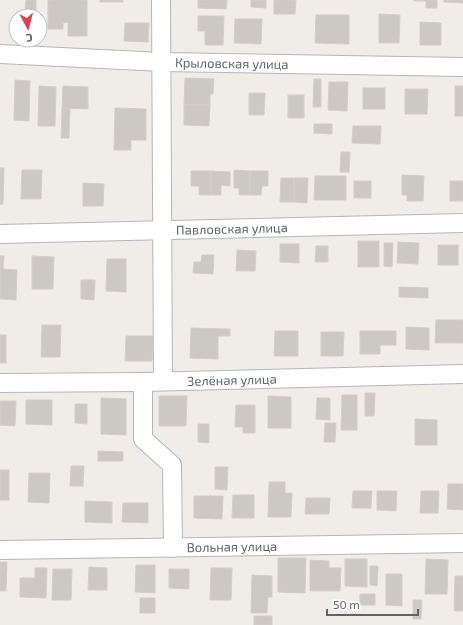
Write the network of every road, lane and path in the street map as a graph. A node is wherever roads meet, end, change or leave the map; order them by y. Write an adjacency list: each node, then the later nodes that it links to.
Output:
1 (161, 0): 3 (street)
2 (0, 54): 3 (street, Крыловская улица)
3 (162, 62): 4 (street, Крыловская улица); 6 (street)
4 (463, 67)
5 (463, 223): 6 (street, Павловская улица)
6 (162, 230): 7 (street, Павловская улица); 9 (street)
7 (0, 234)
8 (463, 374): 9 (street, Зелёная улица)
9 (163, 381): 10 (street, Зелёная улица)
10 (143, 382): 11 (street, Зелёная улица); 13 (street)
11 (0, 383)
12 (463, 543): 13 (street, Вольная улица)
13 (173, 548): 14 (street, Вольная улица)
14 (0, 550)

